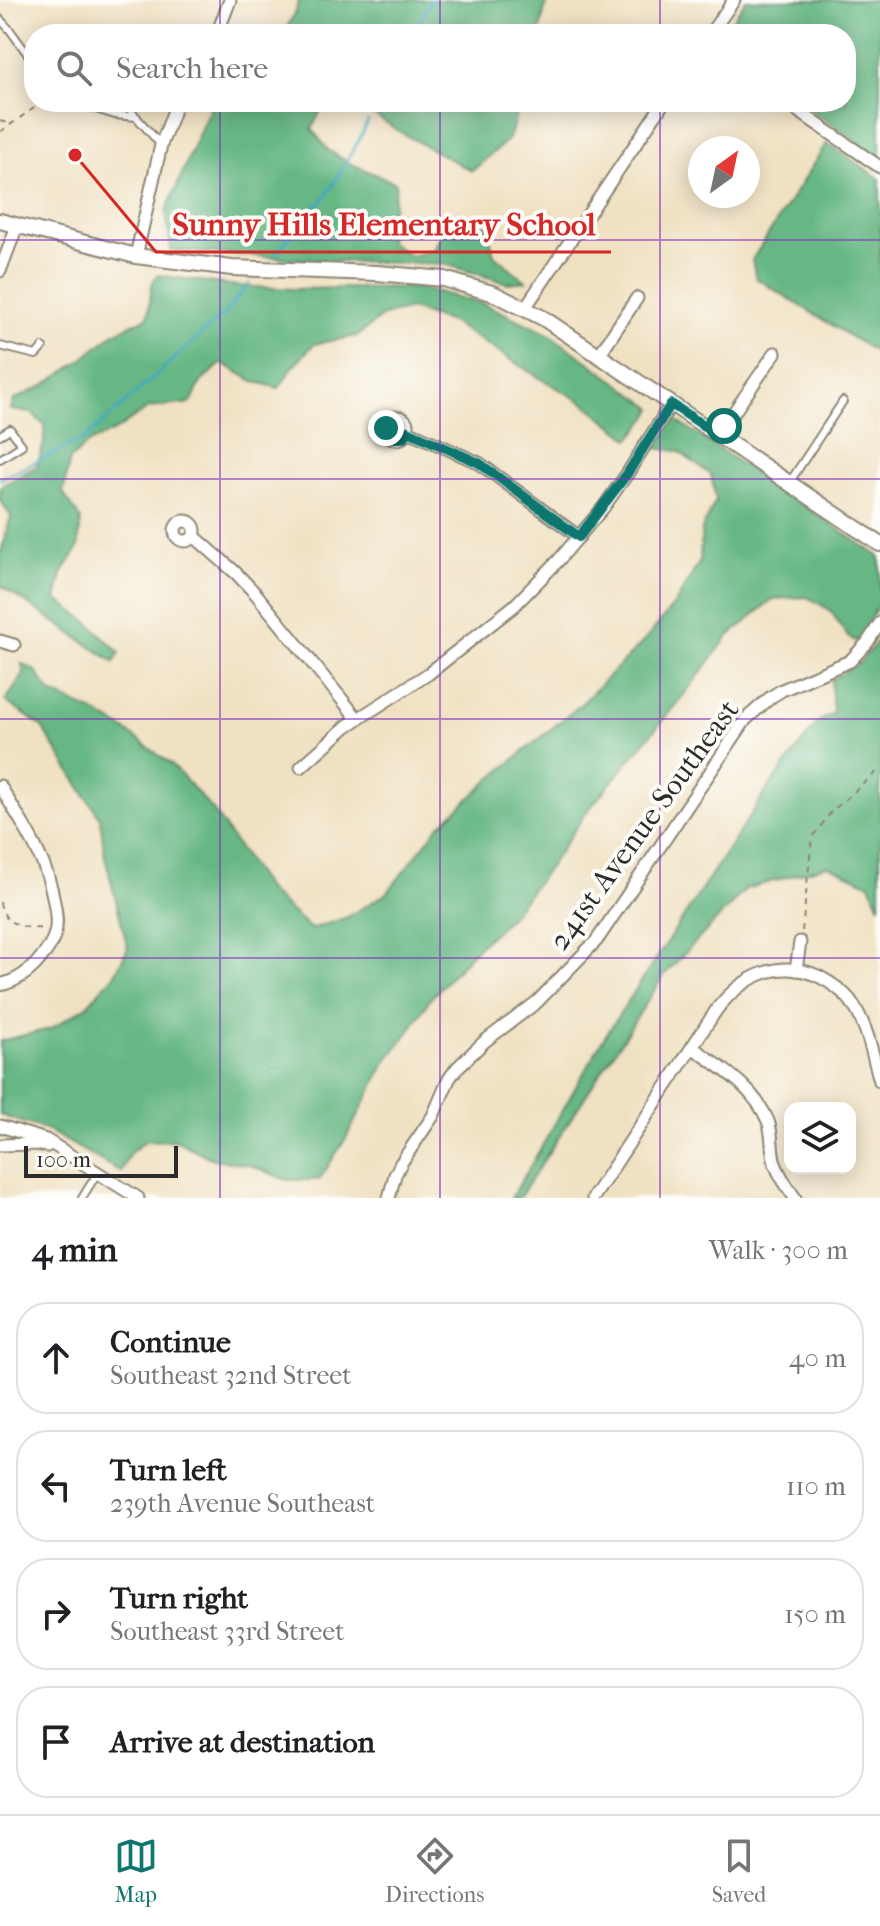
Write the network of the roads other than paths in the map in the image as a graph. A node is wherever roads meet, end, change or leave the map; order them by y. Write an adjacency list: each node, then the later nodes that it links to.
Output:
1 (230, 0): 4 (street)
2 (734, 0): 5 (street)
3 (0, 19): 6 (lane)
4 (221, 24)
5 (717, 24)
6 (24, 49)
7 (105, 112): 12 (lane)
8 (132, 112): 12 (lane)
9 (173, 112): 13 (street)
10 (657, 112): 20 (street)
11 (800, 112): 14 (street)
12 (137, 117): 13 (lane)
13 (161, 145): 17 (street)
14 (880, 167)
15 (0, 221): 16 (street)
16 (17, 226): 17 (street); 18 (street)
17 (136, 256): 20 (street)
18 (0, 271)
19 (637, 298): 24 (street)
20 (525, 308): 24 (street)
21 (0, 346): 22 (lane)
22 (43, 347)
23 (775, 353): 29 (street)
24 (599, 355): 26 (street)
25 (843, 401): 31 (lane)
26 (671, 404): 29 (street); 33 (street)
27 (408, 431): 33 (street)
28 (0, 435): 30 (lane)
29 (718, 435): 31 (street)
30 (0, 459)
31 (789, 483): 34 (street)
32 (195, 537): 38 (street)
33 (579, 537): 38 (street)
34 (880, 544)
35 (880, 623): 53 (street, 241st Avenue Southeast)
36 (0, 641): 37 (street)
37 (14, 645)
38 (357, 718): 39 (street)
39 (301, 767)
40 (0, 786): 43 (street)
41 (800, 942): 42 (street)
42 (799, 970): 44 (street); 45 (street)
43 (0, 985)
44 (692, 1047): 51 (street); 54 (street)
45 (880, 1081)
46 (0, 1126): 48 (street)
47 (0, 1145): 48 (street)
48 (60, 1148): 49 (street)
49 (98, 1172): 50 (lane); 52 (street)
50 (85, 1197)
51 (596, 1197)
52 (138, 1198)
53 (389, 1198)
54 (795, 1198)

